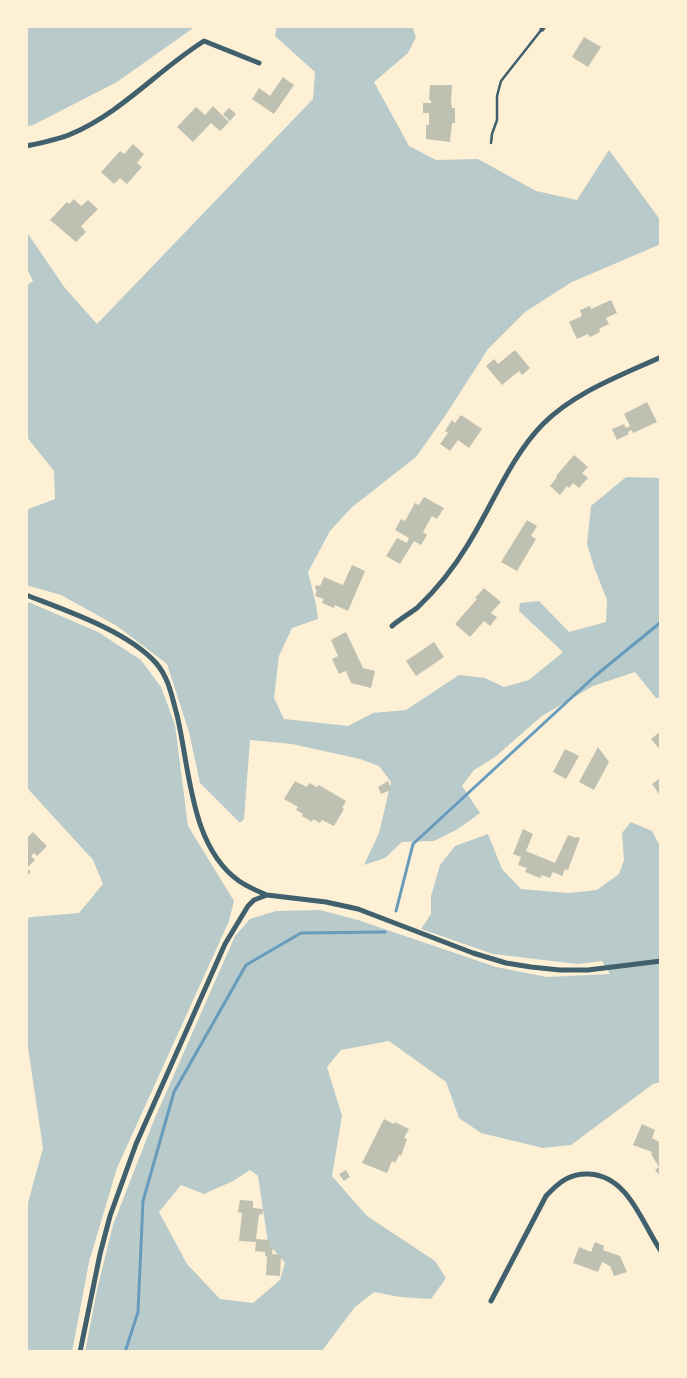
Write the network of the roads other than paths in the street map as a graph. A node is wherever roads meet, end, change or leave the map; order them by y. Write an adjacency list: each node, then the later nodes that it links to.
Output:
1 (543, 28): 3 (lane)
2 (259, 63): 4 (street)
3 (490, 143)
4 (26, 146)
5 (661, 357): 7 (street)
6 (26, 595): 8 (street)
7 (392, 626)
8 (266, 894): 9 (street); 12 (street)
9 (661, 961)
10 (661, 1251): 11 (street)
11 (491, 1301)
12 (80, 1352)

